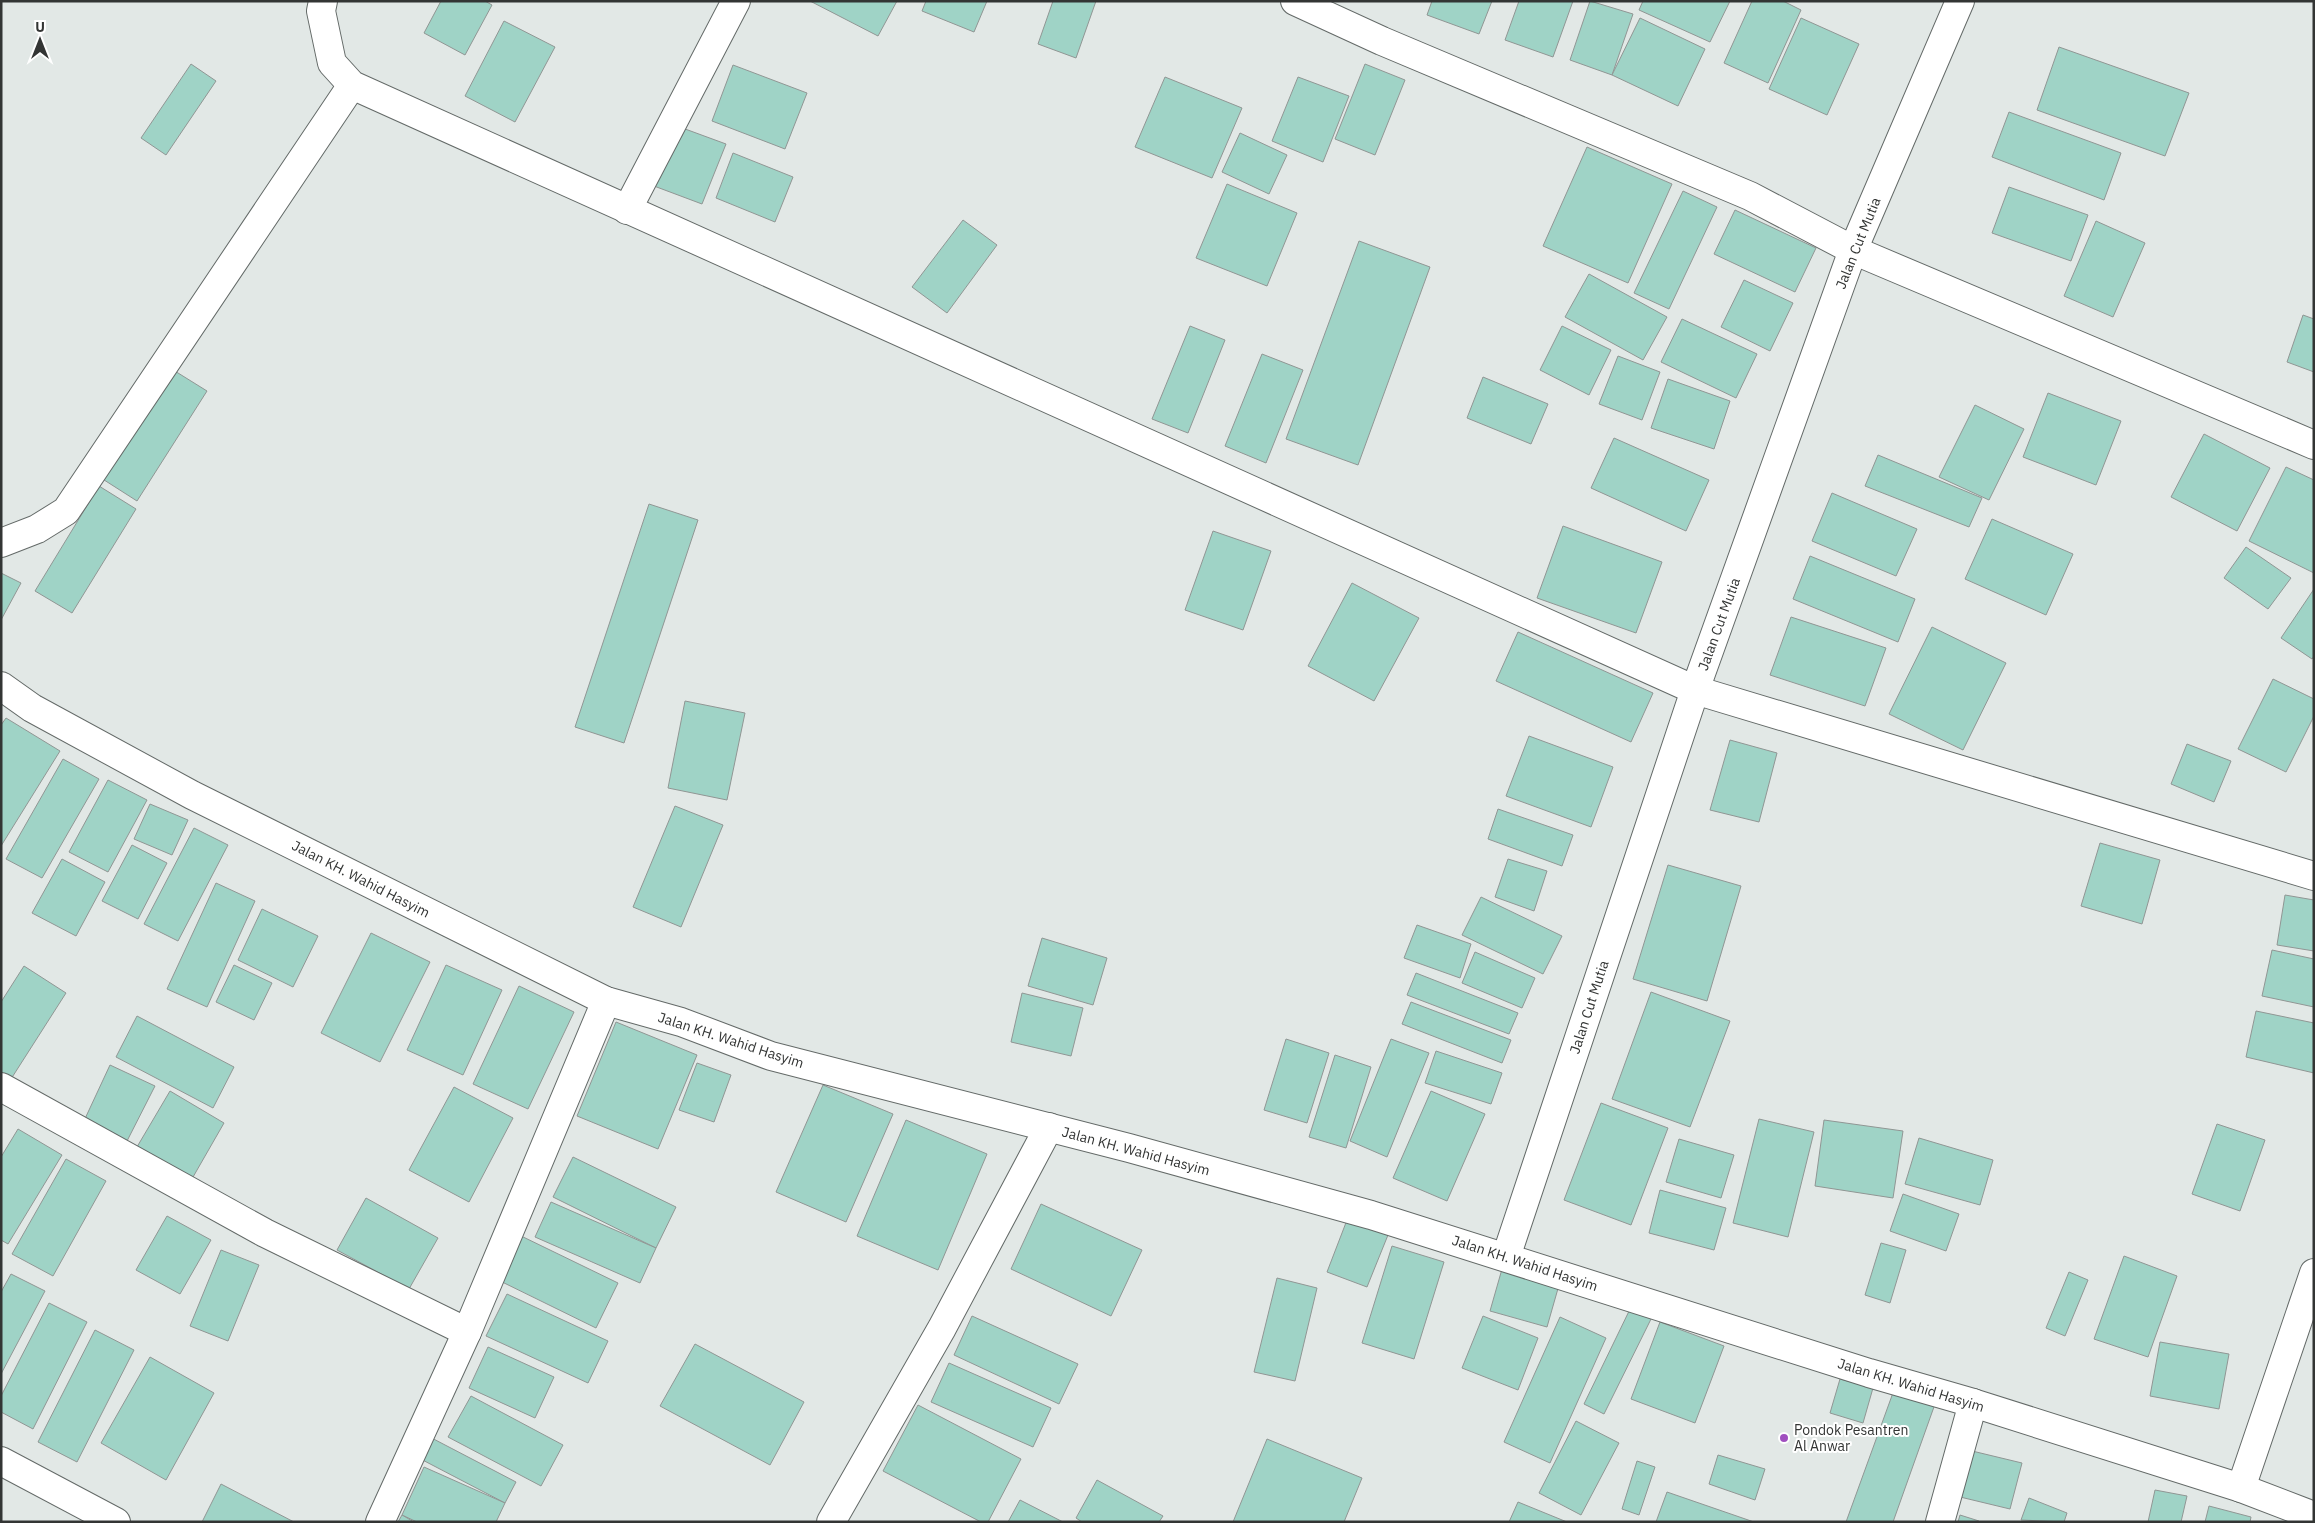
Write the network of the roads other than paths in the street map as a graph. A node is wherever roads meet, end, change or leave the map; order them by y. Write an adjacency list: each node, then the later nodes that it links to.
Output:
1 (323, 1): 5 (street)
2 (736, 1): 6 (street)
3 (1295, 1): 7 (street)
4 (1960, 1): 7 (street, Jalan Cut Mutia)
5 (352, 85): 6 (street); 9 (street)
6 (627, 210): 11 (street)
7 (1853, 250): 8 (street); 11 (street, Jalan Cut Mutia)
8 (2314, 445)
9 (1, 543)
10 (1, 686): 13 (street, Jalan KH. Wahid Hasyim)
11 (1695, 690): 12 (street); 16 (street, Jalan Cut Mutia)
12 (2314, 876)
13 (606, 1001): 15 (street, Jalan KH. Wahid Hasyim); 18 (street)
14 (1, 1087): 18 (street)
15 (1049, 1128): 16 (street, Jalan KH. Wahid Hasyim); 25 (street)
16 (1506, 1257): 19 (street, Jalan KH. Wahid Hasyim)
17 (2314, 1273): 21 (street)
18 (467, 1332): 24 (street)
19 (1973, 1403): 21 (street, Jalan KH. Wahid Hasyim); 26 (street)
20 (1, 1461): 23 (street)
21 (2240, 1488): 22 (street, Jalan KH. Wahid Hasyim)
22 (2314, 1516)
23 (116, 1522)
24 (380, 1522)
25 (831, 1522)
26 (1940, 1522)

